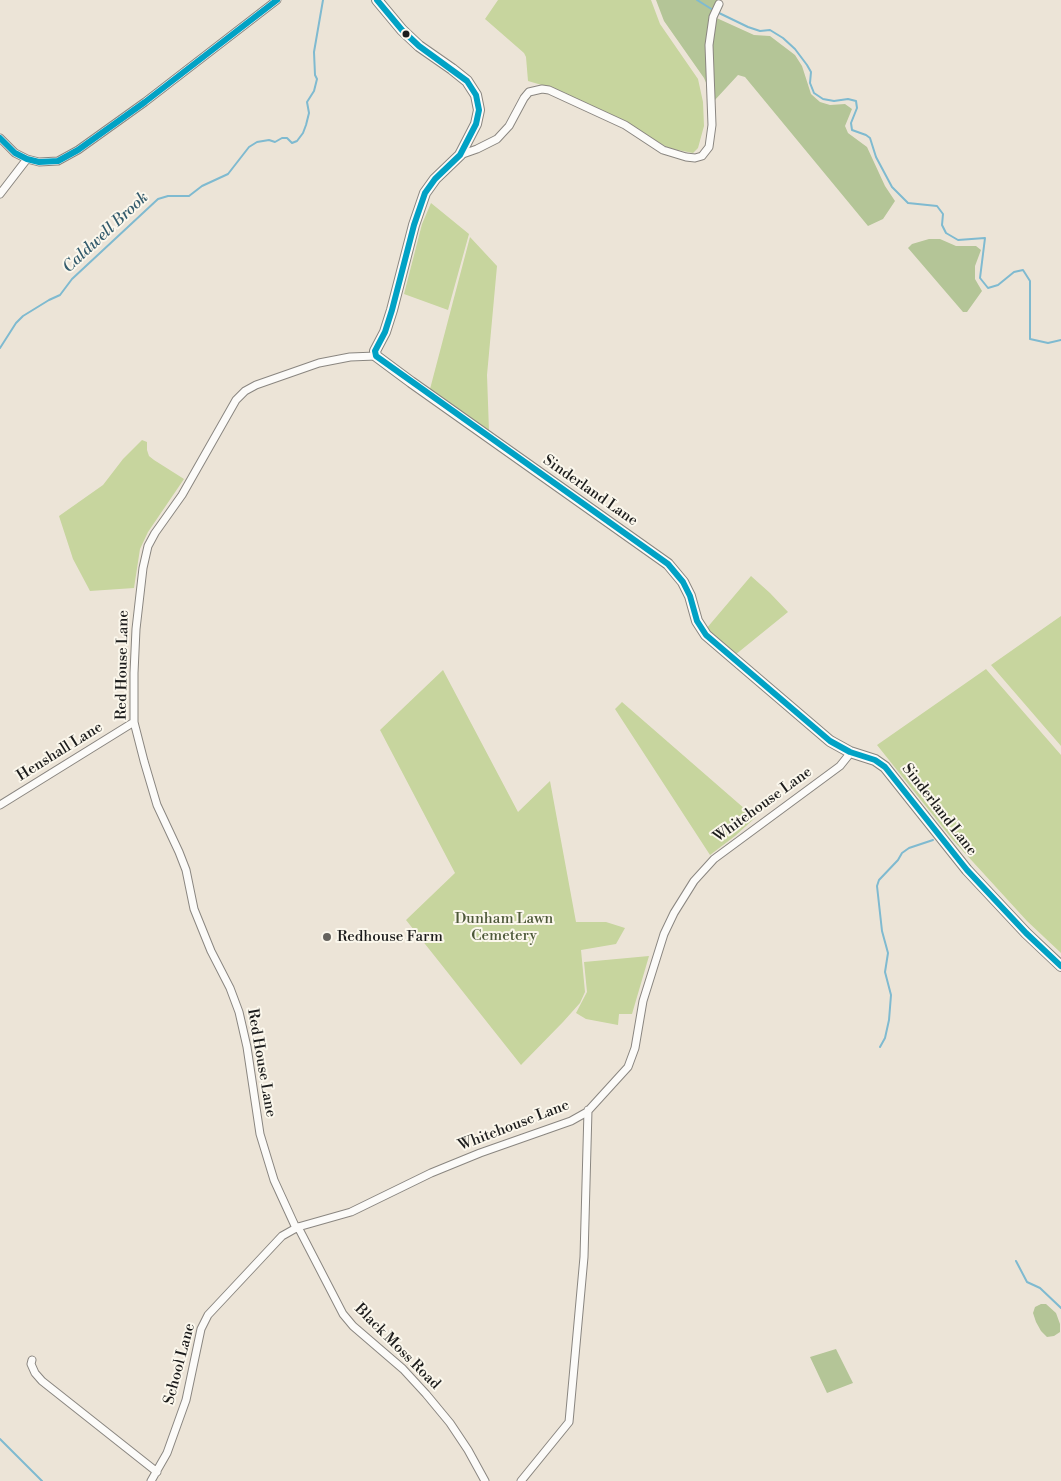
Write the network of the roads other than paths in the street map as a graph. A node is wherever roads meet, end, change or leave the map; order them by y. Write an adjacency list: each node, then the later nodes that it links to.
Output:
1 (277, 0): 6 (street)
2 (377, 0): 5 (street)
3 (719, 4): 5 (street)
4 (0, 138): 6 (street)
5 (460, 155): 8 (street)
6 (27, 159): 7 (street)
7 (0, 194)
8 (376, 356): 9 (street, Red House Lane); 10 (street, Sinderland Lane)
9 (134, 722): 11 (street, Henshall Lane); 14 (street, Red House Lane)
10 (850, 752): 12 (street, Sinderland Lane); 13 (street, Whitehouse Lane)
11 (0, 805)
12 (1061, 966)
13 (588, 1110): 14 (street, Whitehouse Lane); 19 (street)
14 (297, 1228): 16 (street, School Lane); 18 (street, Black Moss Road)
15 (32, 1360): 16 (street)
16 (157, 1472): 17 (street, School Lane)
17 (151, 1481)
18 (485, 1481)
19 (521, 1481)

